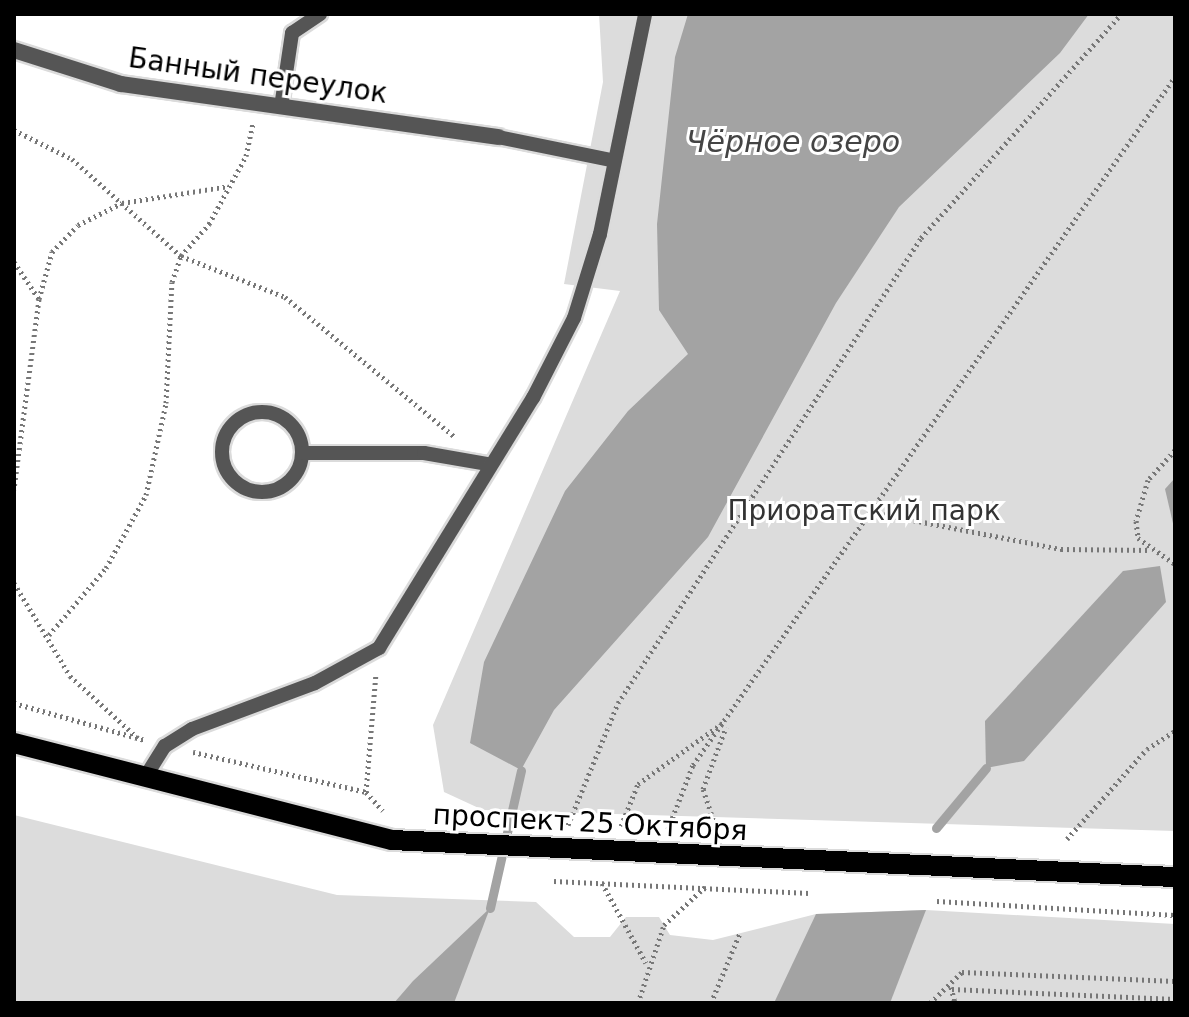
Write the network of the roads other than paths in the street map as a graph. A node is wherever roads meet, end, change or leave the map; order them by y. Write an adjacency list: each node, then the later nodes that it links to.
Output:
1 (320, 14): 4 (lane)
2 (645, 14): 6 (lane)
3 (14, 50): 4 (street, Банный переулок)
4 (281, 107): 5 (street, Банный переулок)
5 (498, 137): 6 (lane)
6 (611, 160): 8 (lane)
7 (303, 453): 7 (lane); 8 (lane)
8 (488, 464): 10 (lane)
9 (14, 743): 10 (main road, проспект 25 Октября)
10 (144, 779): 11 (main road, проспект 25 Октября)
11 (1175, 877)

